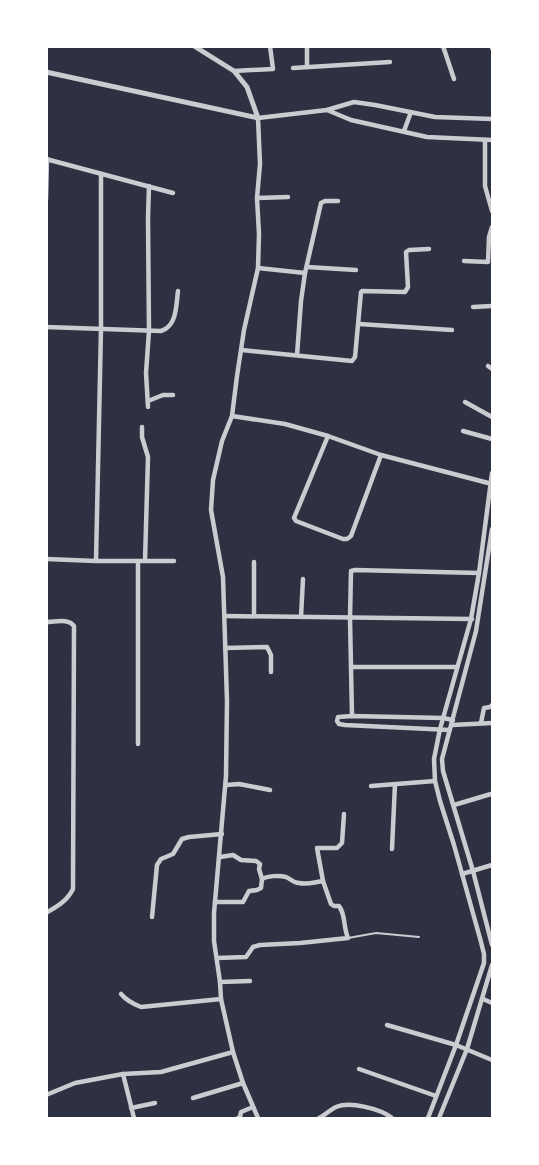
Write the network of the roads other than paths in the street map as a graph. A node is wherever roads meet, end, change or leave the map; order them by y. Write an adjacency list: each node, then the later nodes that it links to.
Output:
1 (194, 46): 8 (street)
2 (270, 46): 8 (street)
3 (307, 46): 6 (street)
4 (443, 46): 10 (street)
5 (390, 62): 6 (street)
6 (307, 67): 7 (street)
7 (293, 68)
8 (234, 71): 13 (street)
9 (46, 72): 13 (street)
10 (454, 79)
11 (327, 110): 12 (street); 13 (street); 15 (street)
12 (411, 112): 14 (street); 15 (street)
13 (258, 118): 23 (street)
14 (492, 119)
15 (404, 131): 16 (street)
16 (485, 140): 17 (street); 26 (street)
17 (492, 140)
18 (47, 159): 19 (street); 24 (street)
19 (101, 174): 20 (street); 39 (street)
20 (149, 186): 21 (street); 41 (street)
21 (173, 193)
22 (288, 197): 23 (street)
23 (257, 198): 31 (street)
24 (46, 199)
25 (338, 201): 32 (street)
26 (492, 212)
27 (492, 227): 30 (street)
28 (429, 249): 37 (street)
29 (464, 261): 30 (street)
30 (490, 262)
31 (258, 268): 32 (street); 42 (street)
32 (306, 270): 33 (street); 43 (street)
33 (356, 270)
34 (178, 291): 41 (street)
35 (492, 306): 36 (street)
36 (473, 307)
37 (359, 324): 40 (street); 43 (street)
38 (46, 327): 39 (street)
39 (100, 329): 41 (street); 57 (street)
40 (452, 330)
41 (149, 331): 44 (street)
42 (242, 350): 43 (street); 46 (street)
43 (297, 355)
44 (173, 395)
45 (465, 402): 47 (street)
46 (232, 416): 50 (street); 65 (street)
47 (492, 417)
48 (142, 427): 59 (street)
49 (464, 431): 51 (street)
50 (328, 436): 52 (street); 52 (street)
51 (492, 439)
52 (381, 455): 54 (street)
53 (492, 473): 54 (street)
54 (492, 484): 62 (street)
55 (492, 529): 69 (street)
56 (46, 559): 57 (street)
57 (96, 561): 58 (street)
58 (138, 561): 59 (street); 82 (street)
59 (145, 561): 60 (street)
60 (174, 561)
61 (254, 562): 64 (street)
62 (479, 573): 67 (street); 68 (street)
63 (303, 579): 66 (street)
64 (254, 615): 65 (street); 66 (street)
65 (225, 616): 71 (street)
66 (301, 617): 67 (street)
67 (350, 619): 68 (street); 72 (street)
68 (471, 619): 69 (street); 73 (street)
69 (478, 620): 80 (street)
70 (46, 622): 100 (street)
71 (225, 648): 74 (street); 85 (street)
72 (351, 667): 73 (street); 76 (street)
73 (457, 667): 77 (street)
74 (271, 672)
75 (492, 705): 78 (street)
76 (352, 716): 77 (street); 81 (street)
77 (443, 718): 80 (street); 81 (street)
78 (480, 723): 79 (street); 80 (street)
79 (492, 723)
80 (452, 725): 81 (street); 89 (street)
81 (440, 729): 83 (street)
82 (138, 744)
83 (435, 781): 84 (street); 96 (street)
84 (395, 784): 86 (street); 92 (street)
85 (226, 785): 87 (street); 91 (street)
86 (370, 786)
87 (270, 790)
88 (491, 794): 89 (street)
89 (454, 806): 95 (street)
90 (344, 814): 98 (street)
91 (222, 834): 93 (street); 103 (street)
92 (392, 849)
93 (220, 857): 97 (street); 99 (street)
94 (492, 865): 95 (street)
95 (473, 871): 96 (street); 102 (street)
96 (462, 874): 116 (street)
97 (262, 879): 98 (street); 99 (street)
98 (323, 881): 105 (street)
99 (215, 902): 107 (street)
100 (46, 913)
101 (492, 913): 102 (street)
102 (484, 915): 106 (street)
103 (152, 918)
104 (419, 937): 105 (lane)
105 (348, 938): 107 (street)
106 (492, 945)
107 (216, 958): 110 (street)
108 (492, 965): 113 (street)
109 (250, 981): 110 (street)
110 (220, 982): 112 (street)
111 (121, 994): 112 (street)
112 (221, 999): 118 (street)
113 (483, 999): 114 (street); 117 (street)
114 (492, 1003)
115 (387, 1025): 116 (street)
116 (456, 1045): 117 (street); 124 (street)
117 (467, 1049): 119 (street); 135 (street)
118 (233, 1052): 121 (street); 122 (street)
119 (492, 1060)
120 (359, 1069): 124 (street)
121 (123, 1074): 123 (street); 128 (street)
122 (243, 1083): 125 (street); 127 (street)
123 (46, 1095)
124 (436, 1096): 134 (street)
125 (193, 1098)
126 (155, 1103): 128 (street)
127 (253, 1107): 130 (street); 131 (street)
128 (131, 1108): 129 (street)
129 (134, 1119)
130 (238, 1119)
131 (258, 1119)
132 (320, 1119): 133 (street)
133 (392, 1119)
134 (428, 1119)
135 (439, 1119)

